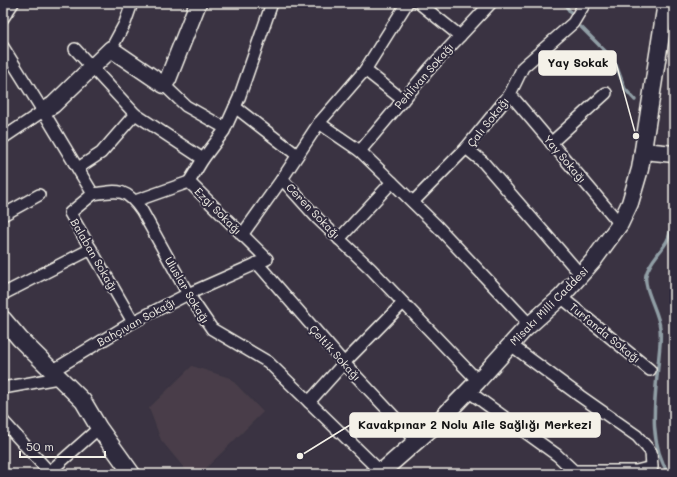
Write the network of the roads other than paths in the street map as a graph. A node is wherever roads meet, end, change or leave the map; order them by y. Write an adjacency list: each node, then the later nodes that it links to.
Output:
1 (14, 3): 10 (street)
2 (132, 3): 14 (street)
3 (198, 3): 17 (street)
4 (272, 3): 21 (street, Ezgi Sokağı)
5 (407, 3): 16 (street, Ceren Sokağı)
6 (419, 3): 11 (street)
7 (491, 3): 11 (street, Pehlivan Sokağı)
8 (585, 3): 19 (street, Çalı Sokağı)
9 (666, 3): 30 (street, Misakı Milli Caddesi)
10 (3, 18)
11 (460, 36): 20 (street, Pehlivan Sokağı)
12 (3, 47): 22 (street)
13 (75, 49): 15 (street)
14 (111, 49): 15 (street); 17 (street)
15 (91, 68): 22 (street); 23 (street)
16 (365, 70): 20 (street); 24 (street, Ceren Sokağı)
17 (164, 85): 25 (street)
18 (606, 93): 27 (street)
19 (510, 94): 27 (street, Yay Sokağı); 28 (street, Çalı Sokağı)
20 (403, 100): 29 (street, Pehlivan Sokağı)
21 (235, 107): 25 (street, Ezgi Sokağı); 32 (street)
22 (43, 111): 26 (street); 34 (street)
23 (135, 114): 33 (street); 34 (street)
24 (319, 123): 29 (street); 32 (street, Ceren Sokağı)
25 (225, 128): 33 (street, Ezgi Sokağı)
26 (3, 138)
27 (551, 143): 43 (street, Yay Sokağı)
28 (466, 148): 41 (street); 48 (street, Çalı Sokağı)
29 (360, 151): 37 (street)
30 (643, 151): 31 (street); 43 (street, Misakı Milli Caddesi)
31 (674, 154)
32 (297, 155): 35 (street, Ceren Sokağı)
33 (203, 158): 36 (street, Ezgi Sokağı)
34 (78, 168): 38 (street)
35 (282, 179): 44 (street); 45 (street, Ceren Sokağı)
36 (189, 182): 40 (street); 44 (street, Ezgi Sokağı)
37 (392, 182): 41 (street); 45 (street)
38 (93, 194): 40 (street, Uluslar Sokağı); 46 (street, Balaban Sokağı)
39 (39, 195): 42 (street)
40 (135, 201): 50 (street, Uluslar Sokağı)
41 (412, 202): 55 (street)
42 (3, 215)
43 (620, 224): 48 (street, Misakı Milli Caddesi)
44 (242, 235): 47 (street, Ezgi Sokağı)
45 (339, 239): 52 (street, Ceren Sokağı)
46 (91, 249): 49 (street); 54 (street, Balaban Sokağı)
47 (262, 261): 50 (street, Bahçıvan Sokağı); 57 (street, Çeltik Sokağı)
48 (581, 275): 51 (street, Misakı Milli Caddesi)
49 (3, 294)
50 (188, 294): 54 (street, Bahçıvan Sokağı); 62 (street, Uluslar Sokağı)
51 (561, 297): 55 (street, Misakı Milli Caddesi); 58 (street, Turfanda Sokağı)
52 (404, 303): 57 (street); 60 (street, Ceren Sokağı)
53 (3, 319): 59 (street)
54 (133, 322): 59 (street, Bahçıvan Sokağı)
55 (530, 325): 56 (street, Misakı Milli Caddesi)
56 (511, 345): 60 (street, Misakı Milli Caddesi); 60 (street, Ceren Sokağı)
57 (344, 363): 62 (street); 65 (street, Çeltik Sokağı)
58 (650, 370)
59 (55, 374): 61 (street); 64 (street)
60 (473, 386): 65 (street, Misakı Milli Caddesi)
61 (3, 388)
62 (309, 402): 67 (street, Uluslar Sokağı)
63 (3, 421): 66 (street)
64 (99, 428): 66 (street); 68 (street)
65 (416, 440): 67 (street, Misakı Milli Caddesi)
66 (49, 473)
67 (380, 473)
68 (132, 474)

